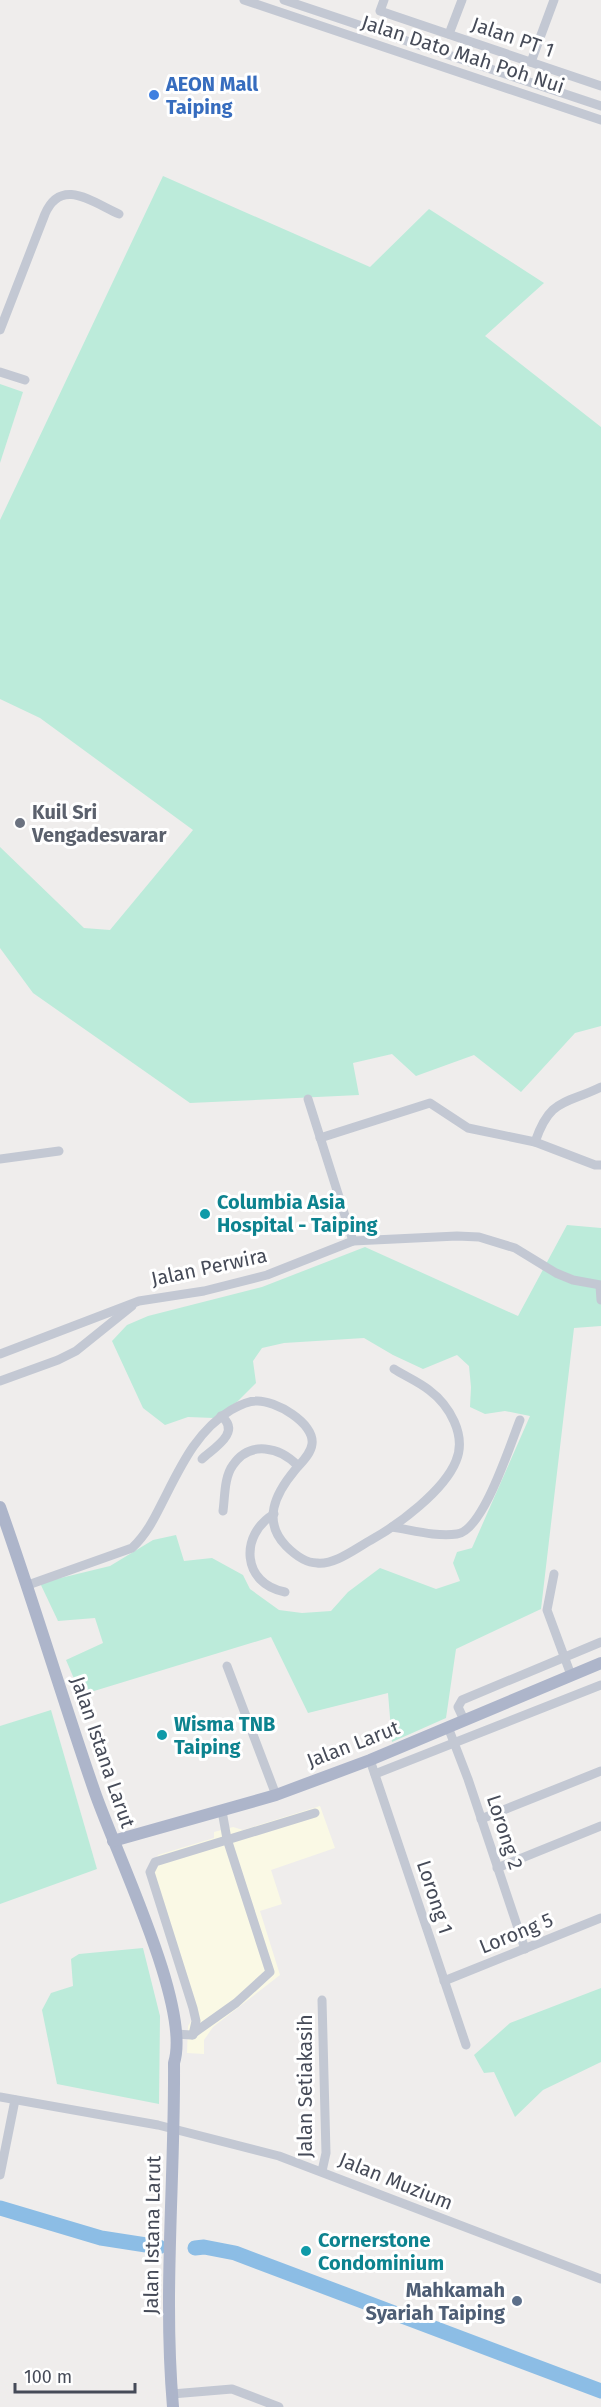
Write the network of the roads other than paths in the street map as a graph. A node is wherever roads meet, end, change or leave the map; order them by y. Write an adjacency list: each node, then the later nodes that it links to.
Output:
1 (244, 0): 10 (street, Jalan Dato Mah Poh Nui)
2 (284, 0): 9 (street, Jalan Dato Mah Poh Nui)
3 (384, 0): 6 (street, Jalan PT 1)
4 (462, 0): 6 (street)
5 (554, 0): 7 (street)
6 (449, 34): 7 (street, Jalan PT 1)
7 (531, 63): 8 (street, Jalan PT 1)
8 (601, 86)
9 (600, 103)
10 (601, 120)
11 (119, 214): 12 (street)
12 (0, 330)
13 (0, 372): 14 (street)
14 (25, 380)
15 (601, 1087): 18 (street)
16 (308, 1099): 17 (street)
17 (320, 1138): 18 (street); 22 (street)
18 (535, 1142): 21 (street)
19 (59, 1151): 20 (street)
20 (0, 1159)
21 (601, 1165)
22 (353, 1242): 23 (street, Jalan Perwira); 24 (street, Jalan Perwira)
23 (600, 1285): 25 (street)
24 (139, 1300): 26 (street, Jalan Perwira); 28 (street, Jalan Perwira)
25 (601, 1300)
26 (0, 1354)
27 (394, 1369): 36 (street)
28 (0, 1382)
29 (221, 1416): 31 (street); 32 (street); 38 (street)
30 (520, 1420): 36 (street)
31 (202, 1459)
32 (298, 1466): 34 (street); 35 (street)
33 (0, 1507): 38 (main road, Jalan Istana Larut)
34 (223, 1511)
35 (274, 1514): 36 (street); 39 (street)
36 (392, 1527)
37 (554, 1574): 41 (street)
38 (28, 1585): 58 (main road, Jalan Istana Larut)
39 (285, 1592)
40 (601, 1642): 41 (street)
41 (565, 1657): 44 (street); 46 (street)
42 (601, 1663): 44 (main road, Jalan Larut)
43 (227, 1666): 52 (street)
44 (571, 1675): 46 (main road, Jalan Larut)
45 (601, 1685): 48 (street, Jalan Larut)
46 (464, 1720): 47 (main road, Jalan Larut)
47 (448, 1727): 48 (street, Lorong 2); 49 (main road, Jalan Larut)
48 (455, 1744): 51 (street, Jalan Larut); 55 (street, Lorong 2)
49 (370, 1760): 51 (street, Lorong 1); 52 (main road, Jalan Larut)
50 (601, 1771): 55 (street)
51 (375, 1774): 62 (street, Lorong 1)
52 (276, 1795): 53 (main road, Jalan Larut)
53 (222, 1811): 57 (street); 58 (main road, Jalan Larut)
54 (315, 1813): 57 (street)
55 (481, 1819): 59 (street, Lorong 2)
56 (601, 1826): 59 (street)
57 (227, 1839): 66 (street); 66 (street)
58 (113, 1840): 64 (main road, Jalan Istana Larut)
59 (497, 1868): 61 (street, Lorong 2)
60 (601, 1918): 61 (street, Lorong 5)
61 (525, 1949): 62 (street, Lorong 5)
62 (444, 1981): 67 (street, Lorong 1)
63 (322, 2000): 73 (street, Jalan Setiakasih)
64 (172, 2010): 65 (main road, Jalan Istana Larut); 68 (main road, Jalan Istana Larut)
65 (176, 2034): 66 (street); 68 (main road, Jalan Istana Larut)
66 (193, 2035)
67 (466, 2045)
68 (174, 2063): 71 (main road, Jalan Istana Larut)
69 (0, 2097): 70 (street, Jalan Muzium)
70 (15, 2100): 71 (street, Jalan Muzium); 72 (street)
71 (174, 2130): 73 (street, Jalan Muzium); 76 (main road, Jalan Istana Larut)
72 (2, 2151): 74 (street)
73 (322, 2171): 75 (street, Jalan Muzium)
74 (0, 2175)
75 (601, 2279)
76 (172, 2401): 77 (street)
77 (279, 2407)

